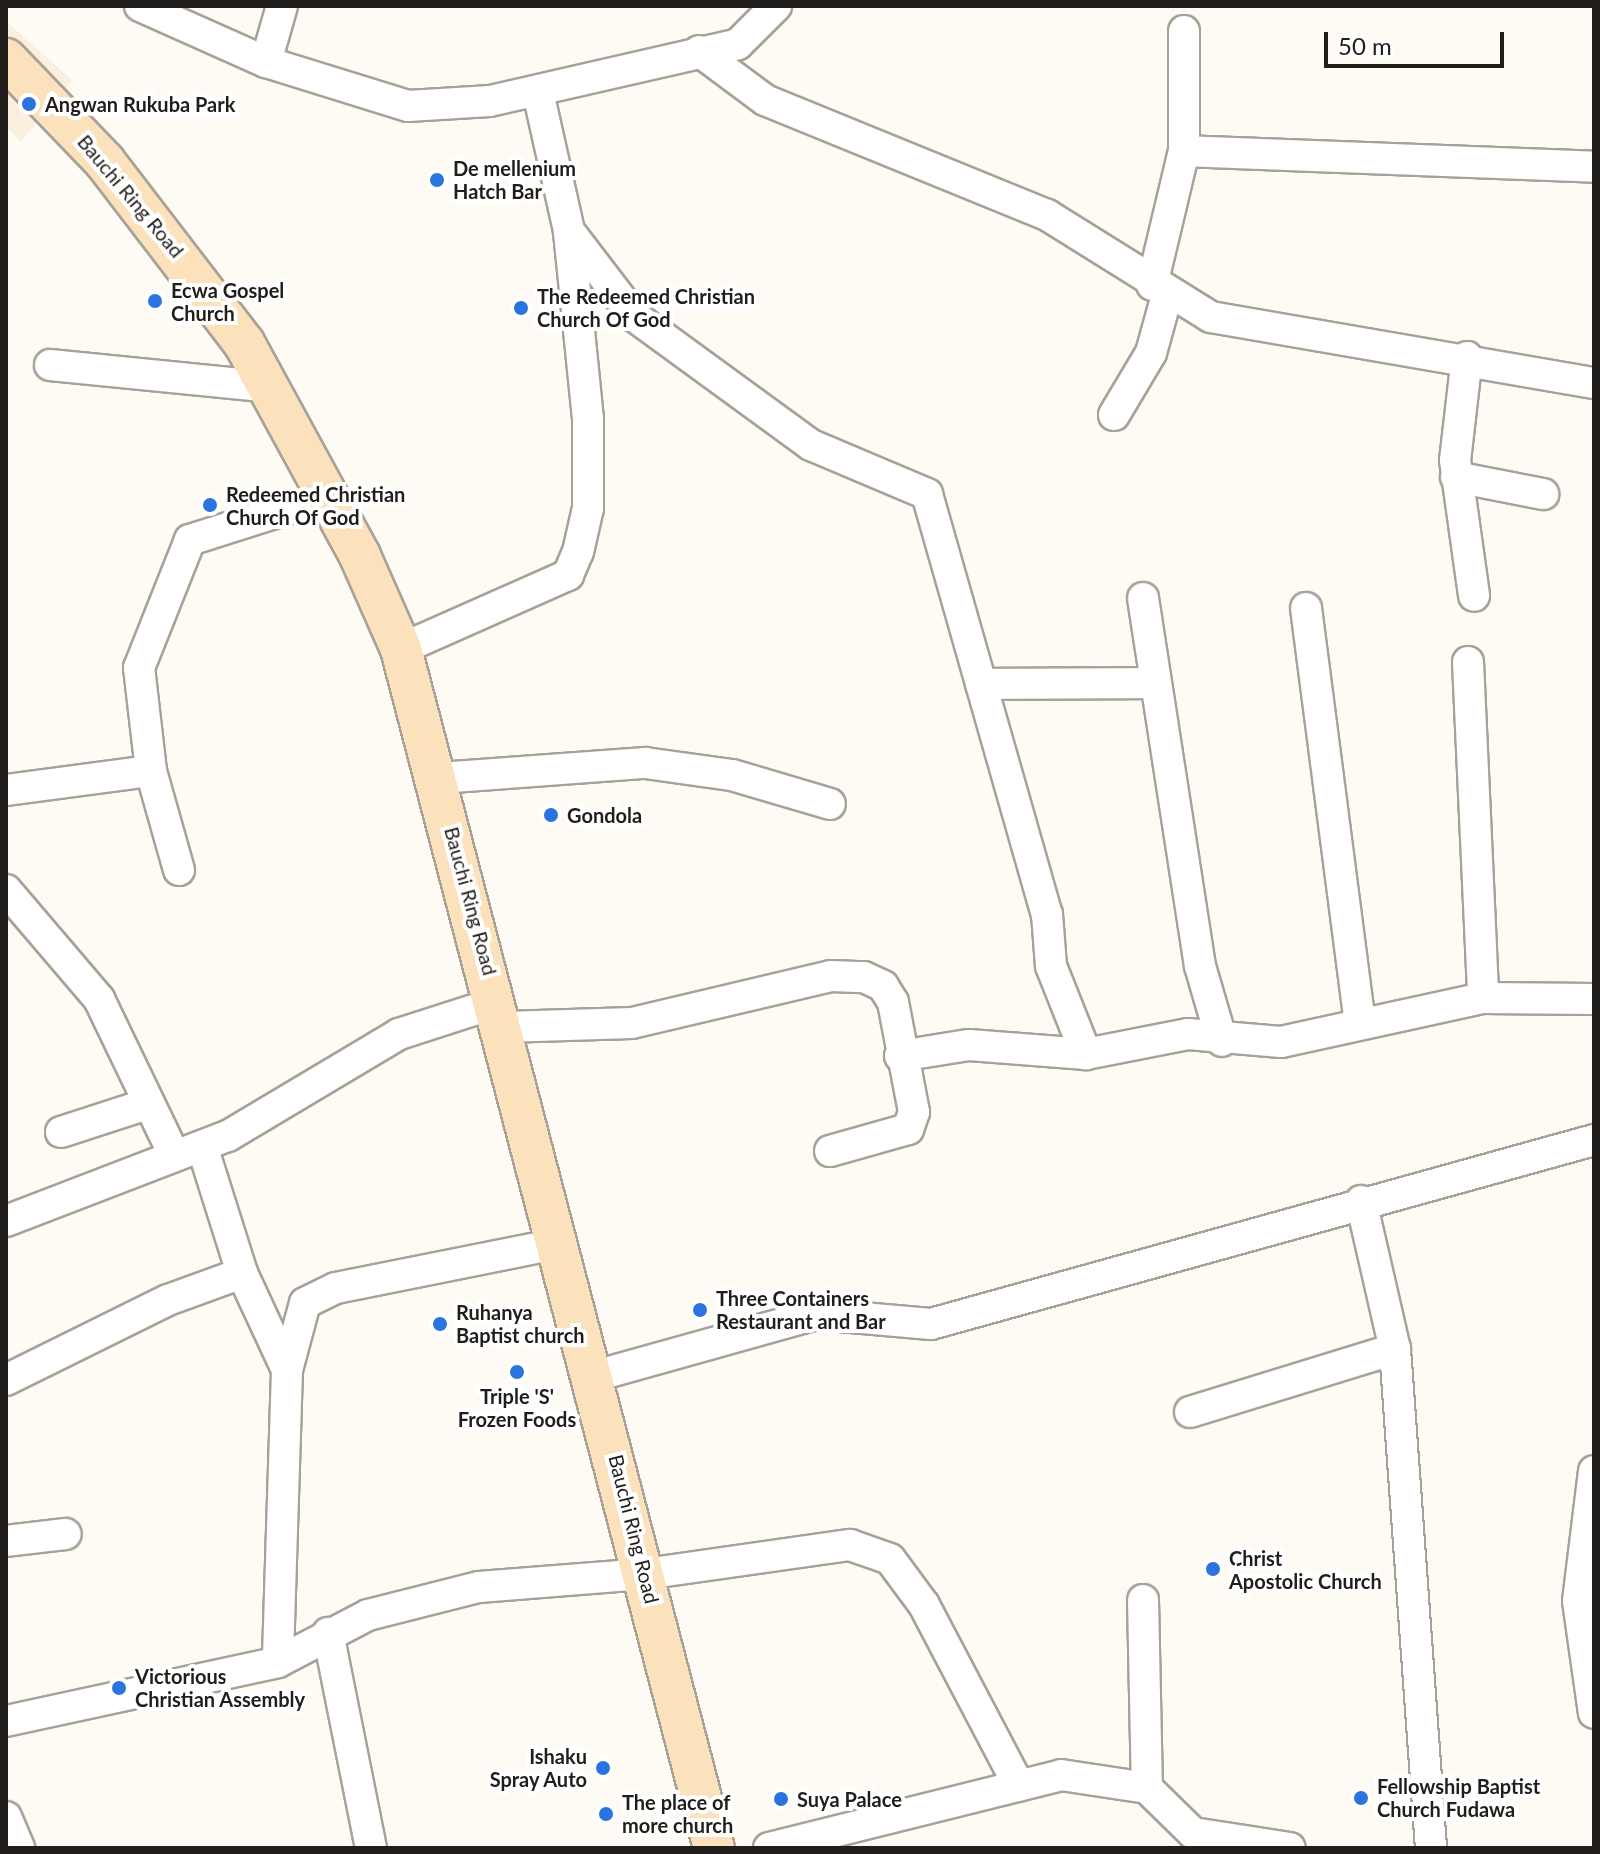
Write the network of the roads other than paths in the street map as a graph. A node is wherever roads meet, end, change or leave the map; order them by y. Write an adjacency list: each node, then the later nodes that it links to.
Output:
1 (140, 6): 7 (street)
2 (282, 6): 7 (street)
3 (764, 12): 5 (street)
4 (1184, 31): 9 (street)
5 (699, 51): 8 (street); 12 (street)
6 (6, 59): 16 (main road, Bauchi Ring Road)
7 (266, 62): 8 (street)
8 (538, 92): 11 (street)
9 (1184, 151): 10 (street); 12 (street)
10 (1594, 167)
11 (569, 231): 24 (street); 27 (street)
12 (1160, 290): 13 (street); 17 (street)
13 (1467, 357): 15 (street); 18 (street)
14 (50, 365): 16 (street)
15 (1594, 383)
16 (270, 387): 20 (main road, Bauchi Ring Road)
17 (1114, 415)
18 (1456, 477): 19 (street); 21 (street)
19 (1543, 494)
20 (328, 496): 24 (main road, Bauchi Ring Road); 28 (street)
21 (1474, 596)
22 (1143, 598): 26 (street)
23 (1306, 608): 37 (street)
24 (401, 649): 29 (main road, Bauchi Ring Road)
25 (1468, 662): 34 (street)
26 (1154, 683): 27 (street); 38 (street)
27 (981, 684): 39 (street)
28 (151, 771): 30 (street); 32 (street)
29 (439, 778): 31 (street); 36 (main road, Bauchi Ring Road)
30 (6, 790)
31 (830, 804)
32 (179, 870)
33 (6, 890): 41 (street)
34 (1483, 998): 35 (street); 37 (street)
35 (1594, 999)
36 (501, 1014): 40 (street); 44 (street); 49 (main road, Bauchi Ring Road)
37 (1360, 1021): 38 (street)
38 (1222, 1041): 39 (street)
39 (1086, 1054): 40 (street)
40 (900, 1056): 45 (street)
41 (147, 1104): 42 (street); 46 (street)
42 (61, 1132)
43 (1594, 1140): 47 (street)
44 (202, 1146): 46 (street); 50 (street)
45 (830, 1151)
46 (173, 1153): 48 (street)
47 (1361, 1201): 51 (street); 53 (street)
48 (6, 1221)
49 (561, 1243): 52 (street); 53 (main road, Bauchi Ring Road)
50 (242, 1273): 52 (street); 54 (street)
51 (1395, 1349): 55 (street); 76 (street)
52 (287, 1370): 64 (street)
53 (595, 1376): 60 (main road, Bauchi Ring Road)
54 (6, 1380)
55 (1190, 1412)
56 (1594, 1471): 57 (street)
57 (1591, 1520): 62 (street)
58 (66, 1534): 59 (street)
59 (6, 1541)
60 (645, 1574): 63 (street); 67 (street); 73 (main road, Bauchi Ring Road)
61 (1143, 1600): 68 (street)
62 (1587, 1624): 65 (street)
63 (328, 1633): 64 (street); 72 (street)
64 (278, 1662): 66 (street)
65 (1594, 1713)
66 (6, 1721)
67 (1019, 1786): 68 (street); 74 (street)
68 (1147, 1788): 70 (street)
69 (6, 1817): 71 (street)
70 (1178, 1836): 75 (street)
71 (19, 1848)
72 (371, 1848)
73 (714, 1848)
74 (769, 1848)
75 (1290, 1848)
76 (1431, 1848)

